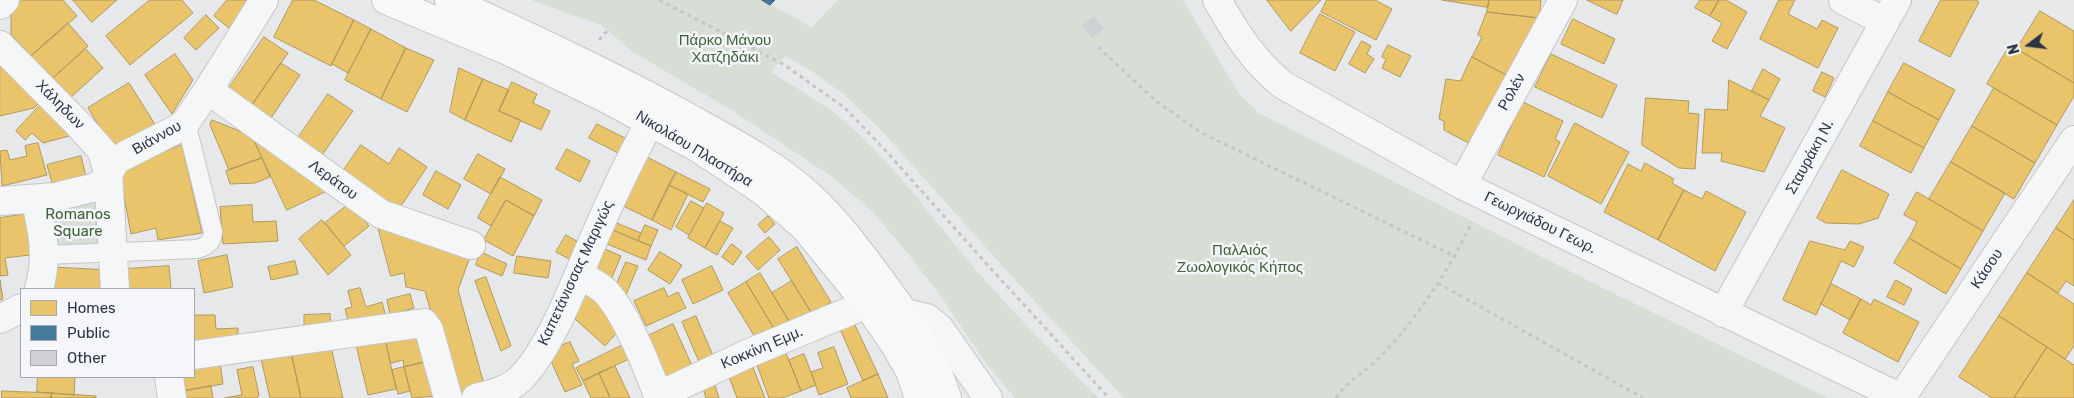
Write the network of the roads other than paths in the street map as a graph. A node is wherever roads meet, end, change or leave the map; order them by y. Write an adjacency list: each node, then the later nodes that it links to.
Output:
1 (5, 0): 8 (street)
2 (264, 0): 11 (street, Βιάννου)
3 (386, 0): 13 (main road, Νικολάου Πλαστήρα)
4 (449, 0): 27 (main road, Νικολάου Πλαστήρα)
5 (1217, 0): 16 (street, Γεωργιάδου Γεωρ.)
6 (1563, 0): 16 (street, Ρολέν)
7 (1843, 0): 9 (street)
8 (0, 4)
9 (1891, 11): 28 (street, Σταυράκη Ν.)
10 (0, 45): 15 (street, Χάληδων)
11 (208, 90): 12 (street, Βιάννου); 19 (street, Λεράτου)
12 (186, 122): 15 (street, Βιάννου); 20 (lane)
13 (650, 122): 22 (street, Καπετάνισσας Μαριγώς); 25 (main road, Νικολάου Πλαστήρα)
14 (2074, 140): 39 (street, Κάσου)
15 (108, 173): 17 (street, Βιάννου); 20 (street, Χάληδων)
16 (1462, 185): 28 (street, Γεωργιάδου Γεωρ.)
17 (35, 199): 18 (street, Βιάννου); 21 (street)
18 (0, 201)
19 (471, 245)
20 (112, 251): 21 (lane); 24 (street, Χάληδων)
21 (45, 255): 23 (street)
22 (579, 274): 32 (street); 35 (street, Καπετάνισσας Μαριγώς)
23 (39, 288)
24 (115, 288)
25 (867, 304): 32 (street, Κοκκίνη Εμμ.); 36 (main road, Νικολάου Πλαστήρα)
26 (20, 309): 29 (street)
27 (906, 313): 37 (main road, Νικολάου Πλαστήρα); 38 (street)
28 (1723, 313): 39 (street, Γεωργιάδου Γεωρ.)
29 (0, 319)
30 (195, 355): 34 (street)
31 (169, 378): 33 (street)
32 (659, 397)
33 (172, 398)
34 (448, 398)
35 (476, 398)
36 (919, 398)
37 (946, 398)
38 (988, 398)
39 (1901, 398)

